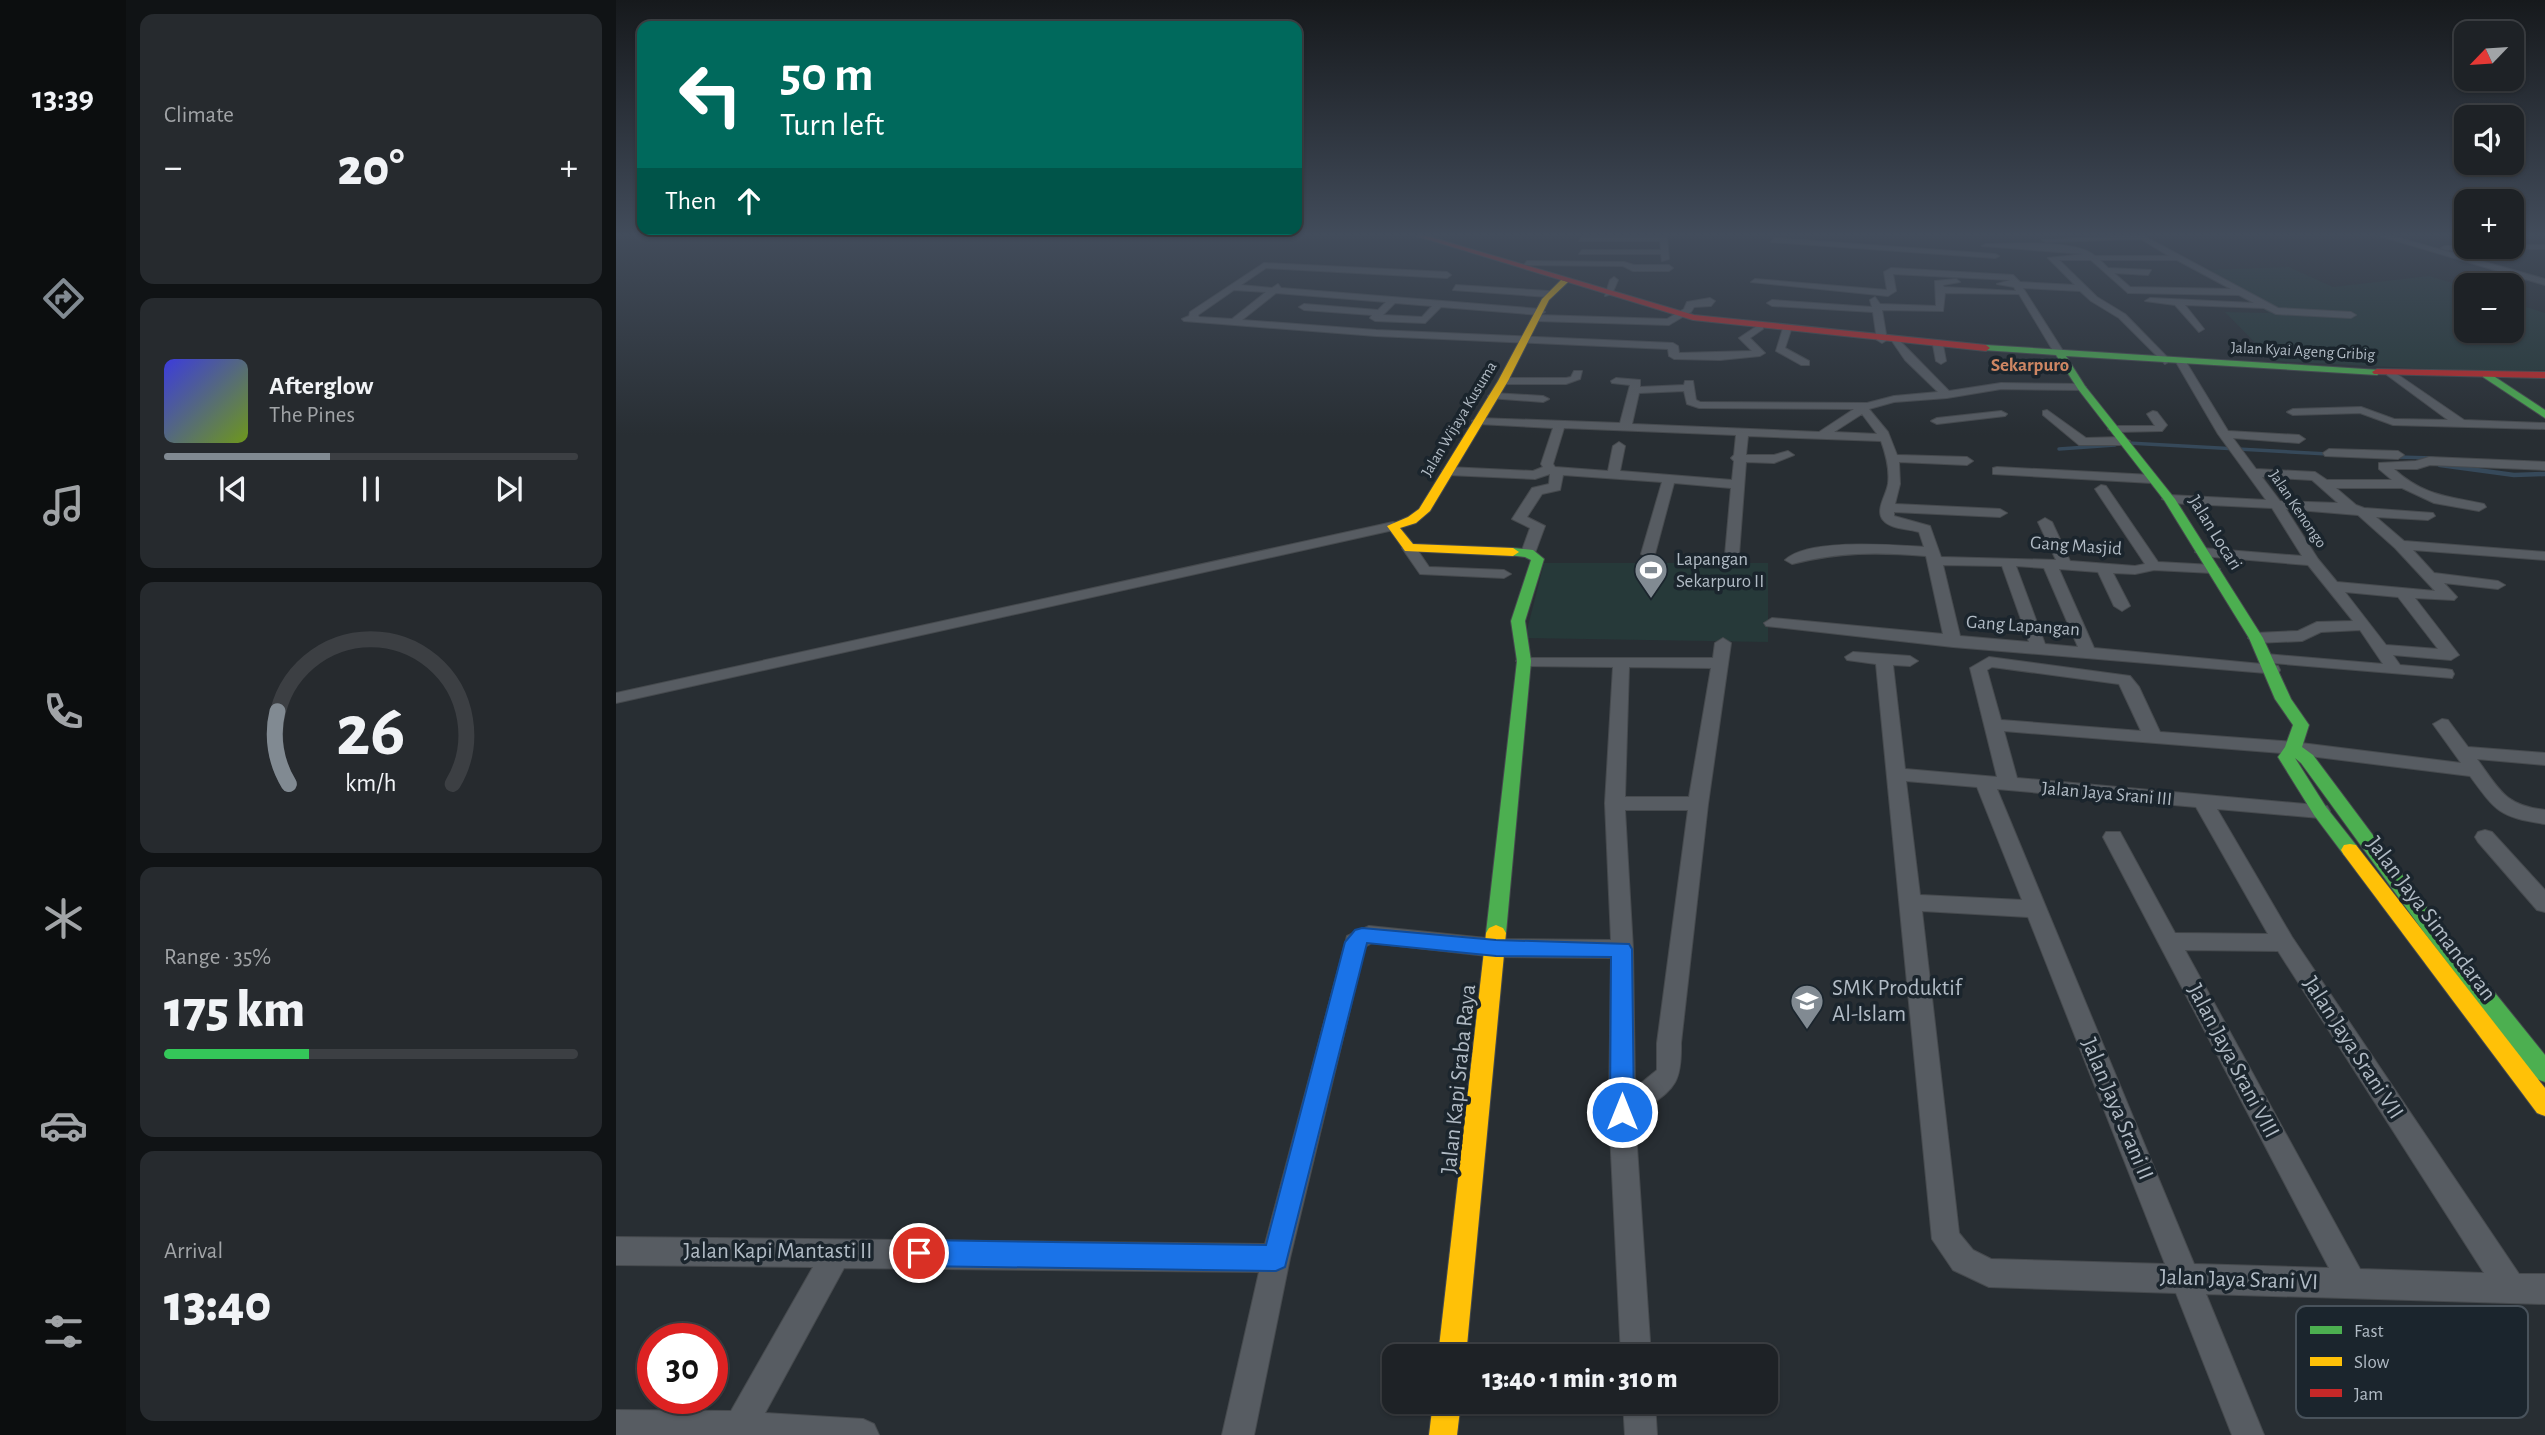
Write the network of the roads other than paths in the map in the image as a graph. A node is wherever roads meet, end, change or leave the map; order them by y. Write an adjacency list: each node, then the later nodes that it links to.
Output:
1 (1212, 301): 26 (street)
2 (1259, 301): 26 (street)
3 (1311, 301): 19 (street)
4 (1392, 301): 14 (street); 21 (street)
5 (1546, 301): 23 (street, Jalan Wijaya Kusuma)
6 (1646, 301): 22 (street, Jalan Kyai Ageng Gribig)
7 (1710, 301): 22 (street)
8 (1875, 301): 20 (street)
9 (1940, 301): 20 (street)
10 (2028, 301): 34 (street)
11 (2097, 301): 35 (street, Jalan Kenongo)
12 (2135, 301): 16 (street)
13 (2256, 301): 18 (street)
14 (1422, 303): 17 (street)
15 (1772, 303): 20 (street); 28 (street)
16 (2178, 303): 18 (street); 30 (street)
17 (1438, 304): 21 (street); 23 (street)
18 (2264, 306): 24 (street)
19 (1304, 307): 21 (street); 27 (street)
20 (1877, 309): 33 (street)
21 (1378, 313)
22 (1679, 314): 23 (street); 28 (street, Jalan Kyai Ageng Gribig)
23 (1538, 315): 32 (street, Jalan Wijaya Kusuma)
24 (2351, 315)
25 (1187, 319): 32 (street)
26 (1236, 320): 27 (street)
27 (1285, 323): 29 (street)
28 (1762, 327): 31 (street, Jalan Kyai Ageng Gribig); 32 (street)
29 (1364, 329)
30 (2199, 329)
31 (1786, 330): 33 (street, Jalan Kyai Ageng Gribig); 36 (street)
32 (1525, 341): 41 (street, Jalan Wijaya Kusuma)
33 (1890, 341): 34 (street, Jalan Kyai Ageng Gribig); 45 (street)
34 (2060, 354): 35 (street, Jalan Kyai Ageng Gribig); 43 (street, Jalan Locari)
35 (2173, 361): 38 (street, Jalan Kyai Ageng Gribig); 61 (street, Jalan Kenongo)
36 (1805, 363)
37 (1578, 373): 41 (street)
38 (2391, 373): 39 (street, Jalan Kyai Ageng Gribig); 50 (street)
39 (2486, 375): 40 (street, Jalan Kyai Ageng Gribig); 54 (street)
40 (2545, 375)
41 (1503, 381): 46 (street, Jalan Wijaya Kusuma)
42 (1616, 381): 44 (street)
43 (2081, 387): 48 (street); 64 (street, Jalan Locari)
44 (1634, 390): 49 (street); 59 (street)
45 (1947, 395): 48 (street); 49 (street)
46 (1493, 396): 47 (street); 55 (street, Jalan Wijaya Kusuma)
47 (1543, 399)
48 (1989, 402): 56 (street)
49 (1869, 405): 62 (street); 63 (street)
50 (2443, 411): 54 (street); 57 (street)
51 (2293, 412): 57 (street)
52 (2047, 413): 64 (street)
53 (2153, 414): 64 (street)
54 (2544, 418): 57 (street)
55 (1478, 421): 58 (street); 75 (street, Jalan Wijaya Kusuma)
56 (1937, 421)
57 (2460, 423)
58 (1560, 424): 59 (street); 74 (street)
59 (1625, 428): 60 (street)
60 (1742, 432): 62 (street); 69 (street)
61 (2224, 434): 65 (street); 77 (street, Jalan Kenongo)
62 (1819, 436): 63 (street)
63 (1884, 438): 70 (street)
64 (2122, 439): 79 (street, Jalan Locari)
65 (2299, 439)
66 (1619, 446): 78 (street)
67 (2329, 453): 71 (street)
68 (1788, 455): 69 (street)
69 (1737, 458): 81 (street)
70 (1891, 458): 72 (street); 88 (street)
71 (2423, 459): 73 (street); 73 (street); 83 (street)
72 (1967, 461)
73 (2545, 464)
74 (1553, 470): 75 (street); 78 (street); 99 (street)
75 (1448, 471): 93 (street, Jalan Wijaya Kusuma)
76 (1997, 471): 79 (street)
77 (2253, 473): 82 (street); 86 (street, Jalan Kenongo)
78 (1613, 474): 80 (street)
79 (2152, 479): 85 (street, Jalan Locari)
80 (1669, 480): 81 (street); 97 (street)
81 (1735, 484): 98 (street)
82 (2325, 484): 83 (street); 89 (street)
83 (2401, 484): 87 (street)
84 (2101, 489): 106 (street)
85 (2169, 499): 86 (street); 96 (street, Jalan Locari)
86 (2275, 505): 89 (street); 104 (street, Jalan Kenongo)
87 (2479, 507)
88 (1886, 508): 90 (street); 100 (street)
89 (2357, 510): 91 (street); 94 (street)
90 (2000, 513)
91 (2428, 516)
92 (2045, 522): 105 (street)
93 (1393, 526): 95 (street); 130 (street)
94 (2400, 545): 101 (street); 110 (street)
95 (1409, 548): 99 (street); 109 (street)
96 (2202, 552): 104 (street); 108 (street, Jalan Locari)
97 (1648, 554)
98 (1732, 555)
99 (1533, 556): 124 (street, Jalan Kapi Sraba Raya)
100 (1933, 556): 102 (street, Gang Masjid); 103 (street, Gang Masjid); 119 (street)
101 (2545, 556)
102 (1792, 560)
103 (2007, 561): 105 (street, Gang Masjid); 120 (street)
104 (2312, 561): 112 (street, Jalan Kenongo)
105 (2057, 564): 107 (street, Gang Masjid); 122 (street)
106 (2154, 566): 107 (street, Gang Masjid); 108 (street, Gang Masjid)
107 (2103, 567): 114 (street)
108 (2213, 569): 118 (street, Jalan Locari)
109 (1504, 575)
110 (2432, 577): 111 (street); 113 (street)
111 (2498, 585)
112 (2333, 586): 113 (street); 116 (street, Jalan Kenongo)
113 (2403, 593): 121 (street)
114 (2122, 606)
115 (1772, 623): 117 (street, Gang Lapangan)
116 (2365, 625): 118 (street); 121 (street, Jalan Kenongo)
117 (1866, 631): 119 (street, Gang Lapangan); 123 (street)
118 (2256, 638): 127 (street, Jalan Locari)
119 (1953, 642): 120 (street, Gang Lapangan)
120 (2039, 649): 122 (street, Gang Lapangan)
121 (2381, 649): 128 (street, Jalan Kenongo)
122 (2088, 652): 127 (street, Gang Lapangan)
123 (1868, 658): 125 (street); 138 (street)
124 (1524, 661): 126 (street); 152 (street, Jalan Kapi Sraba Raya)
125 (1910, 661)
126 (1621, 663): 140 (street); 142 (street)
127 (2269, 664): 128 (street, Gang Lapangan); 135 (street, Jalan Locari)
128 (2395, 670): 129 (street, Gang Lapangan)
129 (2446, 674)
130 (616, 698)
131 (2442, 724): 134 (street)
132 (1994, 725): 133 (street); 133 (street, Jalan Jaya Srani II); 139 (street, Jalan Jaya Srani II)
133 (2153, 737): 135 (street)
134 (2464, 752): 136 (street); 137 (street)
135 (2295, 755): 137 (street); 143 (street, Jalan Jaya Simandaran); 154 (street, Jalan Jaya Simandaran)
136 (2545, 760)
137 (2477, 771): 144 (street)
138 (1895, 774): 139 (street, Jalan Jaya Srani III); 147 (street)
139 (1997, 784): 141 (street, Jalan Jaya Srani III); 149 (street, Jalan Jaya Srani II)
140 (1615, 803): 142 (street); 153 (street)
141 (2204, 803): 143 (street, Jalan Jaya Srani III); 151 (street, Jalan Jaya Srani VII)
142 (1698, 804): 156 (street)
143 (2320, 811): 155 (street, Jalan Jaya Simandaran)
144 (2545, 817)
145 (2113, 837): 150 (street, Jalan Jaya Srani VIII)
146 (2485, 837): 148 (street)
147 (1912, 903): 149 (street); 160 (street, Jalan Jaya Srani VI)
148 (2545, 904)
149 (2034, 909): 160 (street, Jalan Jaya Srani II)
150 (2169, 941): 151 (street); 161 (street, Jalan Jaya Srani VIII)
151 (2284, 943): 162 (street, Jalan Jaya Srani VII)
152 (1496, 948): 153 (street); 159 (street); 164 (street, Jalan Kapi Sraba Raya)
153 (1622, 949): 156 (street)
154 (2545, 1072)
155 (2545, 1106)
156 (1622, 1112): 165 (street)
157 (616, 1251): 158 (street, Jalan Kapi Mantasti II)
158 (837, 1252): 159 (street, Jalan Kapi Mantasti II); 169 (street)
159 (1276, 1258): 171 (street)
160 (2187, 1277): 161 (street, Jalan Jaya Srani VI); 174 (street, Jalan Jaya Srani II)
161 (2353, 1285): 162 (street, Jalan Jaya Srani VI)
162 (2511, 1288): 163 (street, Jalan Jaya Srani VI)
163 (2545, 1289)
164 (1453, 1344)
165 (1635, 1344)
166 (1446, 1414): 172 (street)
167 (1640, 1414): 173 (street)
168 (616, 1426): 169 (street)
169 (737, 1431): 170 (street)
170 (863, 1435)
171 (1238, 1435)
172 (1443, 1435)
173 (1641, 1435)
174 (2248, 1435)

